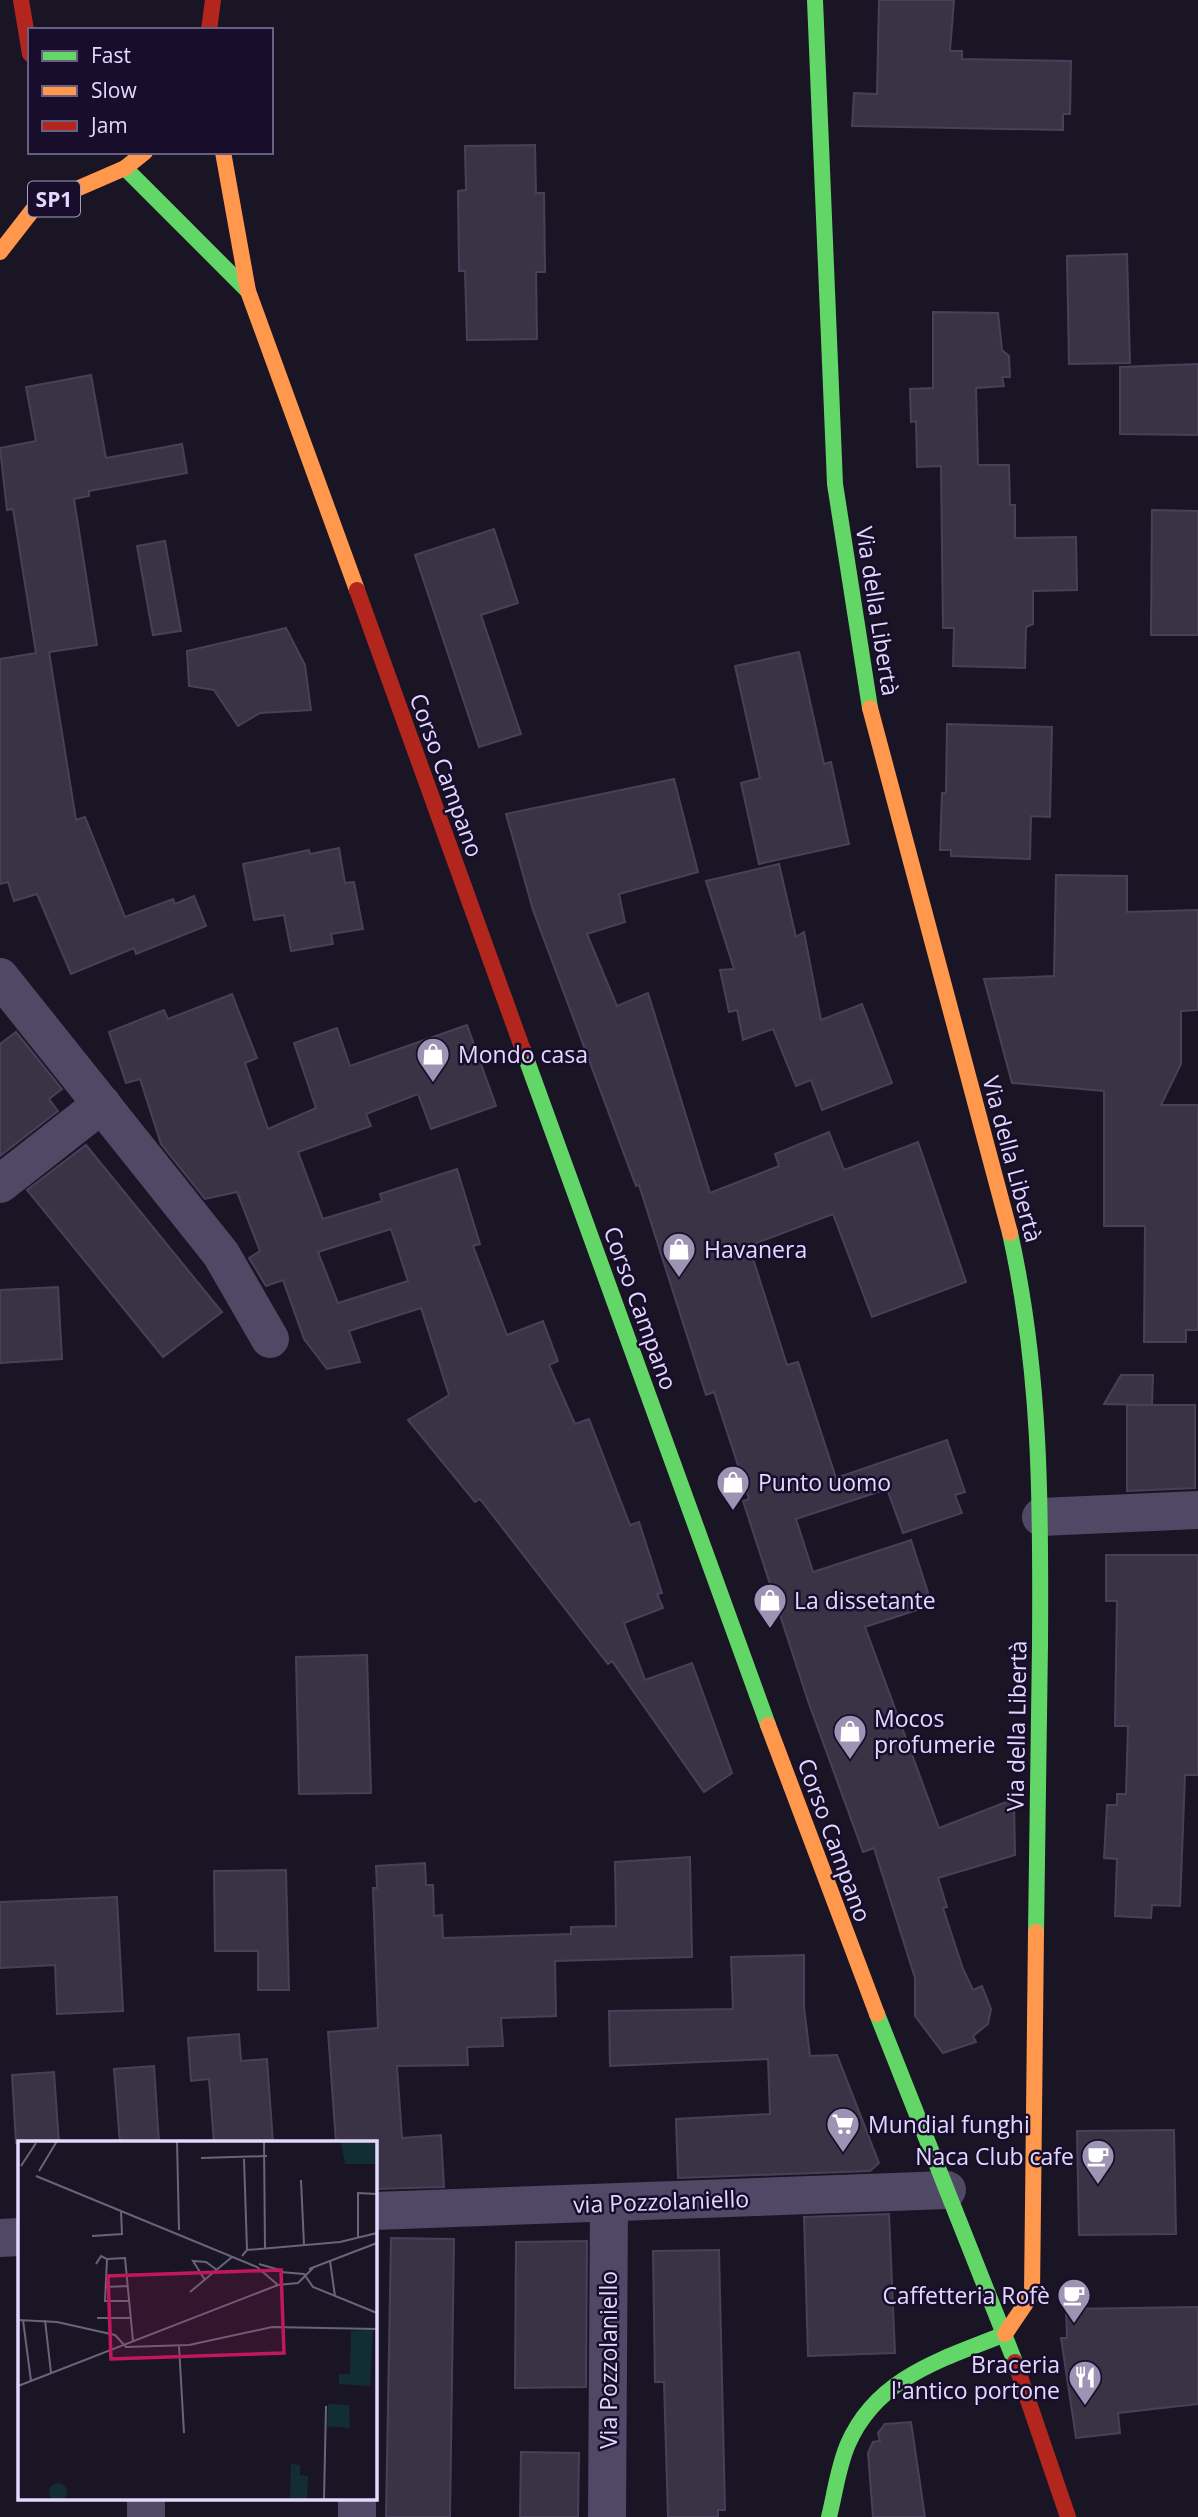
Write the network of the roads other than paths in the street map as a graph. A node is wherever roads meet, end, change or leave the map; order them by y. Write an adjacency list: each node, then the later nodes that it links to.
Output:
1 (21, 0): 5 (main road)
2 (213, 0): 4 (main road)
3 (815, 0): 16 (main road, Via della Libertà)
4 (209, 28)
5 (28, 42)
6 (141, 154): 8 (main road)
7 (223, 154): 10 (main road, Corso Campano)
8 (119, 164): 9 (main road, SP1); 10 (main road)
9 (0, 252)
10 (248, 291): 17 (main road, Corso Campano)
11 (0, 977): 12 (street)
12 (102, 1104): 13 (street); 14 (street)
13 (0, 1184)
14 (270, 1339)
15 (1198, 1510): 16 (street)
16 (1041, 1517): 22 (main road, Via della Libertà)
17 (947, 2190): 18 (street, via Pozzolaniello); 22 (main road, Corso Campano)
18 (609, 2203): 19 (street, via Pozzolaniello); 23 (street, Via Pozzolaniello)
19 (376, 2211)
20 (18, 2237): 21 (street)
21 (0, 2238)
22 (1005, 2334): 24 (main road); 25 (main road, Corso Campano)
23 (607, 2517)
24 (829, 2517)
25 (1068, 2517)

